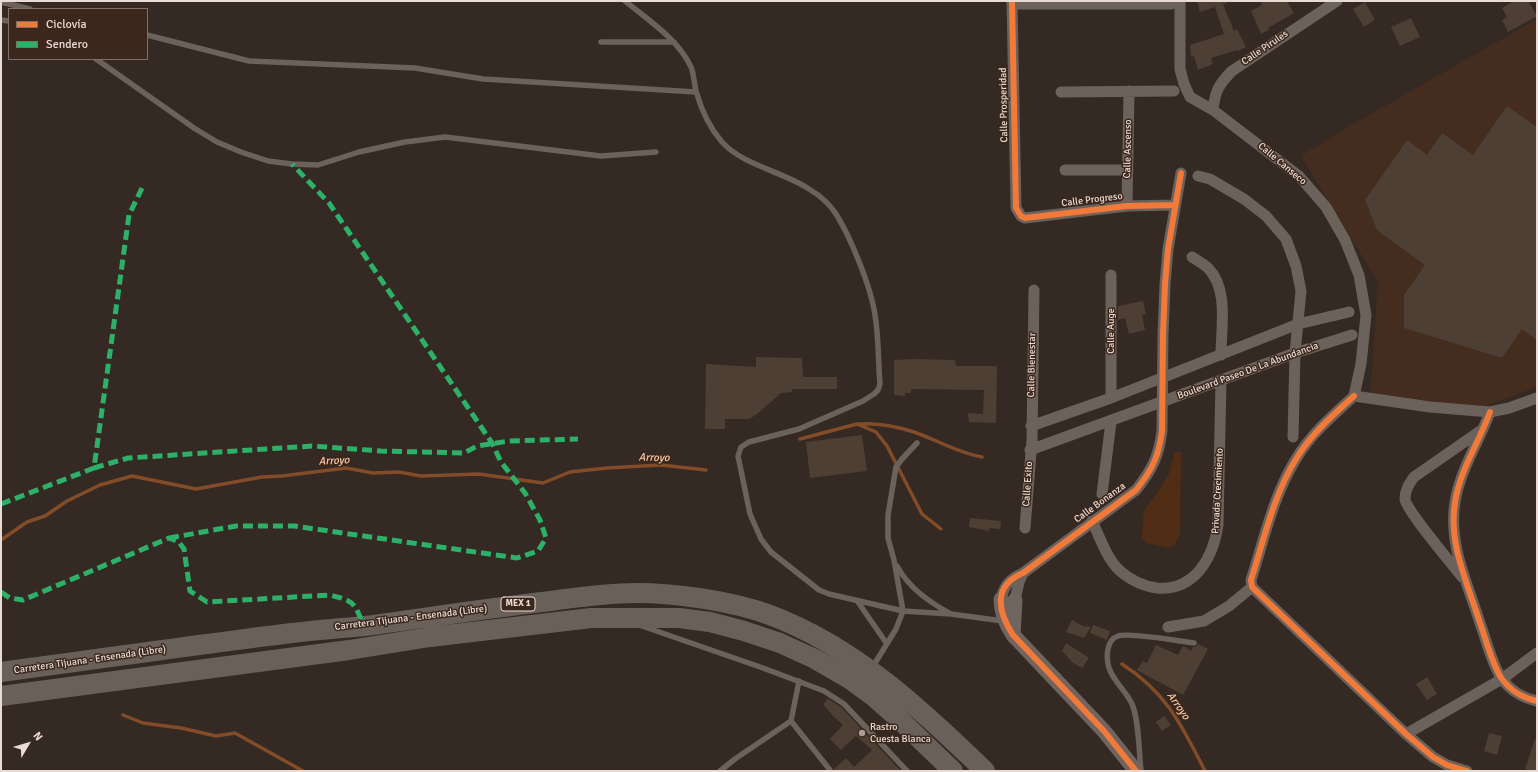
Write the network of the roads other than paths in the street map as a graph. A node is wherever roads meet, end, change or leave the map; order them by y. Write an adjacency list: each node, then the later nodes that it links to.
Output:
1 (625, 1): 9 (lane)
2 (1337, 1): 15 (street, Calle Pirules)
3 (1, 2): 6 (lane)
4 (1012, 2): 5 (street); 23 (street, Calle Prosperidad)
5 (1176, 3): 15 (street, Calle Canseco)
6 (26, 8)
7 (148, 35): 13 (lane)
8 (601, 42): 9 (lane)
9 (674, 42): 13 (lane)
10 (97, 60): 16 (lane)
11 (1129, 91): 12 (street); 14 (street); 18 (street, Calle Ascenso)
12 (1174, 91)
13 (696, 92): 52 (lane)
14 (1061, 92)
15 (1213, 110): 35 (street, Calle Canseco)
16 (656, 152)
17 (1065, 170): 18 (street)
18 (1128, 170): 22 (street, Calle Ascenso)
19 (1181, 173): 21 (street, Calle Bonanza)
20 (1198, 176): 28 (street)
21 (1175, 205): 22 (street, Calle Progreso); 32 (street, Calle Bonanza)
22 (1127, 206): 23 (street, Calle Progreso)
23 (1016, 208)
24 (1192, 257): 31 (street)
25 (1111, 275): 34 (street, Calle Auge)
26 (1034, 290): 40 (street, Calle Bienestar)
27 (1349, 312): 28 (street)
28 (1298, 324): 30 (street); 31 (street)
29 (1352, 335): 30 (street, Boulevard Paseo De La Abundancia)
30 (1295, 353): 33 (street, Boulevard Paseo De La Abundancia); 42 (street)
31 (1222, 355): 32 (street)
32 (1163, 378): 34 (street); 36 (street, Calle Bonanza)
33 (1221, 380): 36 (street, Boulevard Paseo De La Abundancia); 46 (street, Privada Crecimiento)
34 (1111, 393): 40 (street)
35 (1354, 396): 38 (street); 50 (street)
36 (1162, 402): 39 (street, Boulevard Paseo De La Abundancia); 46 (street, Calle Bonanza)
37 (1535, 403): 38 (street)
38 (1490, 412): 41 (street)
39 (1111, 422): 44 (street, Boulevard Paseo De La Abundancia); 45 (street)
40 (1031, 426): 44 (street, Calle Bienestar)
41 (1484, 429): 49 (street); 49 (street)
42 (1293, 437)
43 (917, 443): 48 (lane)
44 (1031, 445): 47 (street, Calle Exito)
45 (1102, 494)
46 (1092, 521): 51 (street, Calle Bonanza)
47 (1025, 528)
48 (894, 560): 53 (lane); 54 (lane)
49 (1465, 581): 63 (street)
50 (1252, 587): 57 (street); 68 (street)
51 (1008, 600): 56 (street, Calle Bonanza)
52 (858, 602): 53 (lane); 59 (lane)
53 (903, 611): 54 (lane); 59 (lane)
54 (951, 614): 56 (lane)
55 (617, 618): 64 (lane); 65 (highway, MEX 1); 72 (highway, MEX 1)
56 (1010, 626): 74 (street)
57 (1168, 627)
58 (1194, 643): 75 (lane)
59 (887, 644): 61 (lane)
60 (1537, 653): 63 (street)
61 (870, 670): 62 (highway, Carretera Tijuana - Ensenada (Libre) / MEX 1); 73 (highway, Carretera Tijuana - Ensenada (Libre) / MEX 1)
62 (1, 672)
63 (1502, 679): 66 (street); 68 (street)
64 (799, 681): 67 (lane); 71 (lane)
65 (1, 696)
66 (1537, 701)
67 (791, 721): 69 (lane); 70 (lane)
68 (1406, 734): 76 (street)
69 (830, 770)
70 (720, 771)
71 (907, 771)
72 (953, 771)
73 (985, 771)
74 (1136, 771)
75 (1141, 771)
76 (1467, 771)

